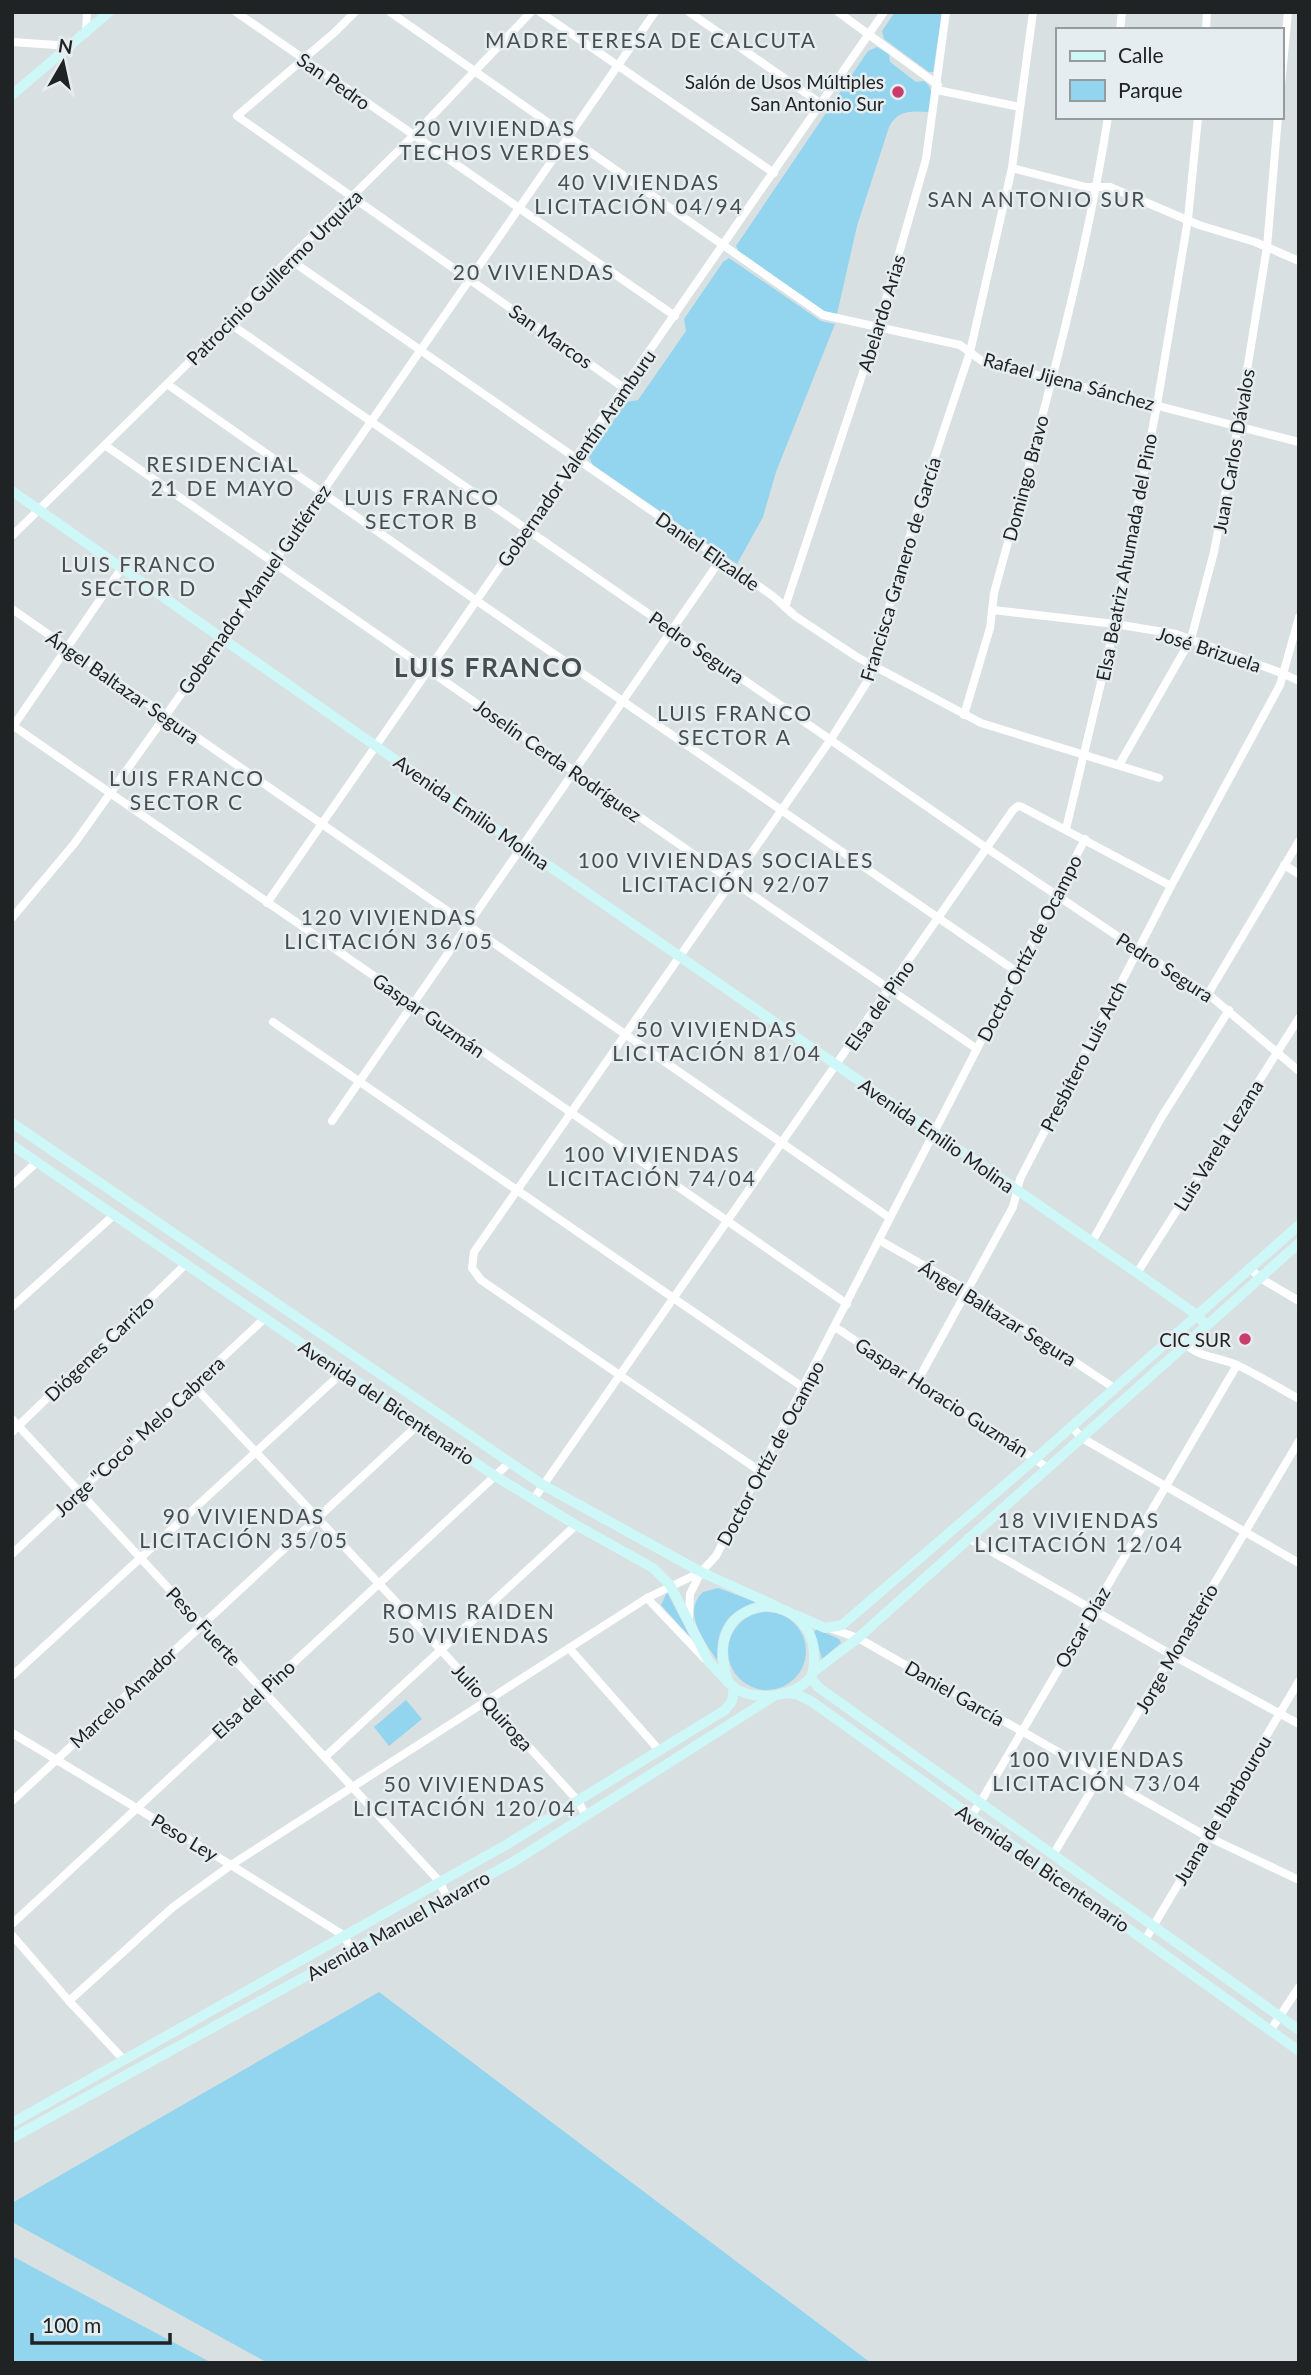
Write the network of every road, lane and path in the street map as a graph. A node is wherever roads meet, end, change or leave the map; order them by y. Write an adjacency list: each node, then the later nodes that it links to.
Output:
1 (87, 12): 15 (street)
2 (109, 12): 15 (main road)
3 (236, 12): 19 (street, San Pedro)
4 (355, 12): 19 (street)
5 (390, 12): 22 (street, Rafael Jijena Sánchez)
6 (531, 12): 22 (street, Patrocinio Guillermo Urquiza)
7 (540, 12): 21 (street)
8 (654, 12): 21 (street, Gobernador Manuel Gutiérrez)
9 (689, 12): 25 (street)
10 (838, 12): 16 (street)
11 (884, 12): 16 (street, Gobernador Valentín Aramburu)
12 (946, 12): 23 (street, Abelardo Arias)
13 (1033, 12): 26 (street, Francisca Granero de García)
14 (1287, 12): 20 (street)
15 (86, 33): 18 (main road)
16 (869, 34): 23 (street); 25 (street, Gobernador Valentín Aramburu)
17 (12, 42): 18 (street)
18 (71, 46): 24 (main road)
19 (303, 59): 30 (street, San Pedro); 35 (street, San Marcos)
20 (1283, 61)
21 (617, 67): 31 (street, Gobernador Manuel Gutiérrez); 33 (street)
22 (474, 72): 30 (street, Patrocinio Guillermo Urquiza); 31 (street, Rafael Jijena Sánchez)
23 (937, 88): 26 (street); 45 (street, Abelardo Arias)
24 (12, 95)
25 (820, 103): 33 (street, Gobernador Valentín Aramburu)
26 (1020, 107): 32 (street, Francisca Granero de García)
27 (1108, 119): 34 (street, Domingo Bravo)
28 (1198, 119): 37 (street, Elsa Beatriz Ahumada del Pino)
29 (1279, 119): 39 (street, Juan Carlos Dávalos)
30 (414, 135): 35 (street, Patrocinio Guillermo Urquiza); 36 (street, San Pedro)
31 (568, 138): 36 (street, Gobernador Manuel Gutiérrez); 38 (street, Rafael Jijena Sánchez)
32 (1012, 169): 34 (street); 47 (street, Francisca Granero de García)
33 (774, 173): 38 (street, Gobernador Valentín Aramburu)
34 (1097, 186): 37 (street); 48 (street, Domingo Bravo)
35 (353, 197): 40 (street, Patrocinio Guillermo Urquiza); 42 (street, San Marcos)
36 (519, 209): 42 (street, Gobernador Manuel Gutiérrez); 43 (street, San Pedro)
37 (1188, 219): 39 (street); 51 (street, Elsa Beatriz Ahumada del Pino)
38 (724, 246): 43 (street, Gobernador Valentín Aramburu); 45 (street, Rafael Jijena Sánchez)
39 (1267, 247): 41 (street); 53 (street, Juan Carlos Dávalos)
40 (289, 259): 44 (street, Patrocinio Guillermo Urquiza); 46 (street, Daniel Elizalde)
41 (1299, 261)
42 (470, 279): 46 (street, Gobernador Manuel Gutiérrez); 50 (street, San Marcos)
43 (674, 316): 50 (street, Gobernador Valentín Aramburu)
44 (229, 323): 49 (street, Patrocinio Guillermo Urquiza); 52 (street, Pedro Segura)
45 (878, 327): 47 (street, Rafael Jijena Sánchez); 66 (street, Abelardo Arias)
46 (421, 351): 52 (street, Gobernador Manuel Gutiérrez); 56 (street, Daniel Elizalde)
47 (970, 352): 48 (street, Rafael Jijena Sánchez); 75 (street, Francisca Granero de García)
48 (1053, 377): 51 (street, Rafael Jijena Sánchez); 68 (street, Domingo Bravo)
49 (167, 384): 55 (street, Patrocinio Guillermo Urquiza); 58 (street)
50 (624, 388): 56 (street, Gobernador Valentín Aramburu)
51 (1157, 405): 53 (street, Rafael Jijena Sánchez); 70 (street, Elsa Beatriz Ahumada del Pino)
52 (372, 421): 58 (street, Gobernador Manuel Gutiérrez); 60 (street, Pedro Segura)
53 (1238, 426): 54 (street, Rafael Jijena Sánchez); 73 (street, Juan Carlos Dávalos)
54 (1299, 442)
55 (106, 446): 59 (street, Patrocinio Guillermo Urquiza); 63 (street, Joselín Cerda Rodríguez)
56 (575, 458): 60 (street, Gobernador Valentín Aramburu); 62 (street, Daniel Elizalde)
57 (12, 491): 59 (main road, Avenida Emilio Molina)
58 (323, 492): 63 (street, Gobernador Manuel Gutiérrez); 65 (street)
59 (40, 511): 61 (street, Patrocinio Guillermo Urquiza); 64 (main road, Avenida Emilio Molina)
60 (527, 529): 65 (street, Gobernador Valentín Aramburu); 71 (street, Pedro Segura)
61 (12, 536)
62 (721, 559): 66 (street, Daniel Elizalde); 71 (street)
63 (273, 563): 72 (street, Gobernador Manuel Gutiérrez); 76 (street, Joselín Cerda Rodríguez)
64 (121, 569): 72 (main road, Avenida Emilio Molina); 74 (street)
65 (477, 601): 76 (street, Gobernador Valentín Aramburu); 79 (street)
66 (785, 607): 75 (street, Daniel Elizalde)
67 (12, 609): 74 (street, Ángel Baltazar Segura)
68 (993, 610): 70 (street, José Brizuela); 80 (street, Domingo Bravo)
69 (1299, 617): 77 (street, Presbítero Luis Arch)
70 (1115, 624): 73 (street, José Brizuela); 85 (street, Elsa Beatriz Ahumada del Pino)
71 (672, 630): 79 (street); 83 (street, Pedro Segura)
72 (221, 638): 81 (street, Gobernador Manuel Gutiérrez); 84 (main road, Avenida Emilio Molina)
73 (1191, 639): 77 (street, José Brizuela); 86 (street, Juan Carlos Dávalos)
74 (68, 648): 81 (street, Ángel Baltazar Segura); 82 (street)
75 (873, 665): 80 (street, Daniel Elizalde); 83 (street, Francisca Granero de García)
76 (430, 670): 84 (street, Gobernador Valentín Aramburu); 87 (street, Joselín Cerda Rodríguez)
77 (1284, 674): 78 (street, José Brizuela); 100 (street, Presbítero Luis Arch)
78 (1299, 681)
79 (624, 700): 87 (street); 90 (street)
80 (964, 715): 85 (street, Daniel Elizalde)
81 (165, 716): 89 (street, Gobernador Manuel Gutiérrez); 91 (street, Ángel Baltazar Segura)
82 (13, 727): 89 (street, Gaspar Guzmán)
83 (831, 739): 90 (street, Francisca Granero de García); 96 (street, Pedro Segura)
84 (377, 747): 91 (street, Gobernador Valentín Aramburu); 95 (main road, Avenida Emilio Molina)
85 (1084, 754): 86 (street, Daniel Elizalde); 92 (street, Elsa Beatriz Ahumada del Pino)
86 (1119, 765): 88 (street, Daniel Elizalde)
87 (574, 771): 95 (street); 99 (street, Joselín Cerda Rodríguez)
88 (1159, 778)
89 (110, 794): 102 (street, Gaspar Guzmán); 103 (street, Gobernador Manuel Gutiérrez)
90 (782, 810): 99 (street, Francisca Granero de García); 104 (street)
91 (322, 825): 102 (street, Gobernador Valentín Aramburu); 105 (street, Ángel Baltazar Segura)
92 (1066, 829): 93 (street); 96 (street, Elsa del Pino)
93 (1085, 839): 100 (street); 101 (street, Doctor Ortíz de Ocampo)
94 (1299, 841): 97 (street)
95 (522, 847): 105 (street); 107 (main road, Avenida Emilio Molina)
96 (988, 849): 101 (street, Pedro Segura); 104 (street, Elsa del Pino)
97 (1284, 865): 98 (street); 110 (street)
98 (1299, 874)
99 (732, 881): 107 (street, Francisca Granero de García); 109 (street, Joselín Cerda Rodríguez)
100 (1171, 886): 106 (street, Presbítero Luis Arch)
101 (1056, 895): 106 (street, Pedro Segura); 108 (street, Doctor Ortíz de Ocampo)
102 (267, 903): 111 (street, Gaspar Guzmán)
103 (12, 918)
104 (939, 919): 108 (street); 109 (street, Elsa del Pino)
105 (467, 926): 111 (street); 115 (street, Ángel Baltazar Segura)
106 (1138, 950): 110 (street, Pedro Segura); 130 (street, Presbítero Luis Arch)
107 (679, 957): 115 (street, Francisca Granero de García); 118 (main road, Avenida Emilio Molina)
108 (1017, 972): 116 (street, Doctor Ortíz de Ocampo)
109 (890, 989): 116 (street, Joselín Cerda Rodríguez); 118 (street, Elsa del Pino)
110 (1209, 994): 112 (street, Pedro Segura)
111 (413, 1003): 120 (street); 121 (street, Gaspar Guzmán)
112 (1229, 1010): 117 (street, Pedro Segura); 136 (street)
113 (1299, 1018): 117 (street, Luis Varela Lezana)
114 (273, 1022): 120 (street)
115 (625, 1034): 121 (street, Francisca Granero de García); 125 (street, Ángel Baltazar Segura)
116 (977, 1049): 124 (street, Doctor Ortíz de Ocampo)
117 (1275, 1053): 119 (street, Pedro Segura); 140 (street, Luis Varela Lezana)
118 (837, 1066): 124 (main road, Avenida Emilio Molina); 125 (street, Elsa del Pino)
119 (1299, 1072)
120 (359, 1082): 122 (street); 129 (street)
121 (570, 1113): 129 (street, Francisca Granero de García); 133 (street, Gaspar Guzmán)
122 (332, 1121)
123 (12, 1122): 168 (main road, Avenida del Bicentenario)
124 (934, 1132): 130 (main road, Avenida Emilio Molina); 132 (street, Doctor Ortíz de Ocampo)
125 (783, 1144): 132 (street, Ángel Baltazar Segura); 133 (street, Elsa del Pino)
126 (12, 1145): 127 (main road, Avenida del Bicentenario)
127 (37, 1162): 128 (street); 131 (main road, Avenida del Bicentenario)
128 (12, 1185)
129 (516, 1191): 143 (street); 155 (street, Francisca Granero de García)
130 (1017, 1191): 136 (main road, Avenida Emilio Molina); 142 (street, Presbítero Luis Arch)
131 (114, 1215): 138 (main road, Avenida del Bicentenario); 146 (street)
132 (890, 1218): 135 (street, Doctor Ortíz de Ocampo)
133 (728, 1223): 143 (street, Elsa del Pino); 145 (street, Gaspar Guzmán)
134 (1299, 1225): 139 (main road)
135 (880, 1240): 142 (street, Ángel Baltazar Segura); 145 (street, Doctor Ortíz de Ocampo)
136 (1092, 1242): 140 (main road, Avenida Emilio Molina)
137 (1299, 1244): 141 (main road)
138 (186, 1264): 148 (main road, Avenida del Bicentenario); 162 (street, Diógenes Carrizo)
139 (1250, 1268): 141 (street); 147 (main road)
140 (1137, 1273): 147 (main road, Avenida Emilio Molina)
141 (1260, 1278): 144 (street); 149 (main road)
142 (967, 1290): 156 (street, Presbítero Luis Arch); 159 (street, Ángel Baltazar Segura)
143 (675, 1299): 155 (street, Elsa del Pino); 158 (street)
144 (1299, 1301)
145 (848, 1304): 150 (street, Doctor Ortíz de Ocampo)
146 (12, 1307)
147 (1197, 1315): 149 (main road, Avenida Emilio Molina); 151 (main road)
148 (265, 1318): 154 (main road, Avenida del Bicentenario); 157 (street, Jorge "Coco" Melo Cabrera)
149 (1206, 1325): 152 (main road)
150 (835, 1327): 156 (street, Gaspar Horacio Guzmán); 158 (street, Doctor Ortíz de Ocampo)
151 (1175, 1334): 152 (street); 159 (main road)
152 (1184, 1345): 153 (street); 164 (main road)
153 (1237, 1365): 160 (street); 173 (street, Oscar Díaz)
154 (344, 1371): 161 (main road, Avenida del Bicentenario); 166 (street)
155 (621, 1376): 170 (street); 172 (street, Elsa del Pino)
156 (918, 1380): 167 (street, Gaspar Horacio Guzmán)
157 (194, 1386): 166 (street, Julio Quiroga); 174 (street, Jorge "Coco" Melo Cabrera)
158 (804, 1388): 170 (street, Doctor Ortíz de Ocampo)
159 (1114, 1388): 163 (main road)
160 (1299, 1399)
161 (419, 1424): 171 (main road, Avenida del Bicentenario); 176 (street, Marcelo Amador)
162 (14, 1425): 174 (street, Peso Fuerte)
163 (1072, 1426): 164 (street); 167 (main road)
164 (1082, 1437): 169 (main road); 173 (street)
165 (1299, 1441): 178 (street, Jorge Monasterio)
166 (256, 1452): 176 (street, Julio Quiroga); 181 (street)
167 (1035, 1459): 169 (street, Gaspar Horacio Guzmán); 192 (main road)
168 (509, 1463): 171 (street, Elsa del Pino); 172 (main road, Avenida del Bicentenario)
169 (1048, 1468): 179 (main road)
170 (761, 1472): 183 (street, Doctor Ortíz de Ocampo)
171 (495, 1476): 175 (main road, Avenida del Bicentenario); 184 (street, Elsa del Pino)
172 (543, 1485): 175 (street, Elsa del Pino); 183 (main road, Avenida del Bicentenario)
173 (1164, 1486): 178 (street); 188 (street, Oscar Díaz)
174 (80, 1492): 180 (street, Jorge "Coco" Melo Cabrera); 181 (street, Peso Fuerte)
175 (533, 1500): 177 (main road, Avenida del Bicentenario)
176 (317, 1518): 184 (street, Julio Quiroga); 190 (street, Marcelo Amador)
177 (576, 1525): 185 (main road, Avenida del Bicentenario); 195 (street)
178 (1244, 1531): 182 (street); 196 (street, Jorge Monasterio)
179 (968, 1538): 188 (street); 193 (main road)
180 (12, 1554)
181 (141, 1557): 190 (street, Peso Fuerte); 199 (street)
182 (1299, 1563)
183 (701, 1572): 185 (street, Doctor Ortíz de Ocampo); 187 (main road, Avenida del Bicentenario); 191 (street)
184 (379, 1584): 195 (street, Julio Quiroga); 202 (street, Elsa del Pino)
185 (670, 1585): 186 (street, Doctor Ortíz de Ocampo); 191 (main road, Avenida del Bicentenario)
186 (647, 1598): 194 (street, Doctor Ortíz de Ocampo); 197 (street)
187 (778, 1607): 189 (main road); 201 (main road)
188 (1093, 1609): 196 (street); 207 (street, Oscar Díaz)
189 (796, 1615): 192 (main road); 198 (main road)
190 (202, 1623): 202 (street, Peso Fuerte); 211 (street, Marcelo Amador)
191 (689, 1623): 197 (main road, Avenida del Bicentenario)
192 (832, 1629): 193 (street, Daniel García)
193 (858, 1638): 198 (main road); 207 (street, Daniel García)
194 (569, 1648): 204 (street, Doctor Ortíz de Ocampo); 209 (street)
195 (441, 1650): 204 (street, Julio Quiroga); 210 (street)
196 (1172, 1655): 205 (street); 212 (street, Jorge Monasterio)
197 (709, 1662): 201 (main road, Avenida del Bicentenario)
198 (812, 1674): 203 (main road); 216 (main road, Avenida del Bicentenario)
199 (12, 1676)
200 (1299, 1681): 205 (street, Juana de Ibarbourou)
201 (732, 1685): 203 (main road); 209 (main road, Avenida Manuel Navarro)
202 (263, 1690): 210 (street, Peso Fuerte); 217 (street, Elsa del Pino)
203 (779, 1694): 218 (main road, Avenida Manuel Navarro); 219 (main road, Avenida del Bicentenario)
204 (486, 1700): 213 (street, Doctor Ortíz de Ocampo); 215 (street, Julio Quiroga)
205 (1279, 1714): 206 (street); 220 (street, Juana de Ibarbourou)
206 (1299, 1724)
207 (1022, 1731): 212 (street, Daniel García); 216 (street, Oscar Díaz)
208 (14, 1732): 211 (street, Peso Ley)
209 (659, 1750): 215 (main road, Avenida Manuel Navarro)
210 (325, 1757): 213 (street, Peso Fuerte)
211 (56, 1759): 214 (street, Marcelo Amador); 217 (street, Peso Ley)
212 (1100, 1776): 220 (street, Daniel García); 221 (street, Jorge Monasterio)
213 (352, 1786): 222 (street, Doctor Ortíz de Ocampo); 224 (street, Peso Fuerte)
214 (12, 1801)
215 (578, 1801): 218 (street, Julio Quiroga); 224 (main road, Avenida Manuel Navarro)
216 (980, 1803): 219 (street, Oscar Díaz); 221 (main road, Avenida del Bicentenario)
217 (136, 1808): 222 (street, Peso Ley); 226 (street, Elsa del Pino)
218 (586, 1816): 225 (main road, Avenida Manuel Navarro)
219 (970, 1816): 230 (main road, Avenida del Bicentenario)
220 (1206, 1836): 223 (street, Daniel García); 227 (street, Juana de Ibarbourou)
221 (1053, 1856): 227 (main road, Avenida del Bicentenario)
222 (231, 1865): 228 (street, Peso Ley); 233 (street, Doctor Ortíz de Ocampo)
223 (1299, 1880)
224 (440, 1882): 225 (street, Peso Fuerte); 228 (main road, Avenida Manuel Navarro)
225 (447, 1898): 231 (main road, Avenida Manuel Navarro)
226 (12, 1924)
227 (1153, 1926): 230 (street, Juana de Ibarbourou); 234 (main road, Avenida del Bicentenario)
228 (343, 1935): 231 (street, Peso Ley); 238 (main road, Avenida Manuel Navarro)
229 (12, 1936): 233 (street)
230 (1145, 1940): 236 (main road, Avenida del Bicentenario)
231 (352, 1949): 240 (main road, Avenida Manuel Navarro)
232 (1299, 1987): 234 (street)
233 (69, 2001): 238 (street)
234 (1280, 2016): 235 (main road, Avenida del Bicentenario); 236 (street)
235 (1299, 2029)
236 (1270, 2031): 237 (main road, Avenida del Bicentenario)
237 (1299, 2051)
238 (123, 2059): 239 (main road, Avenida Manuel Navarro)
239 (12, 2123)
240 (12, 2138)

